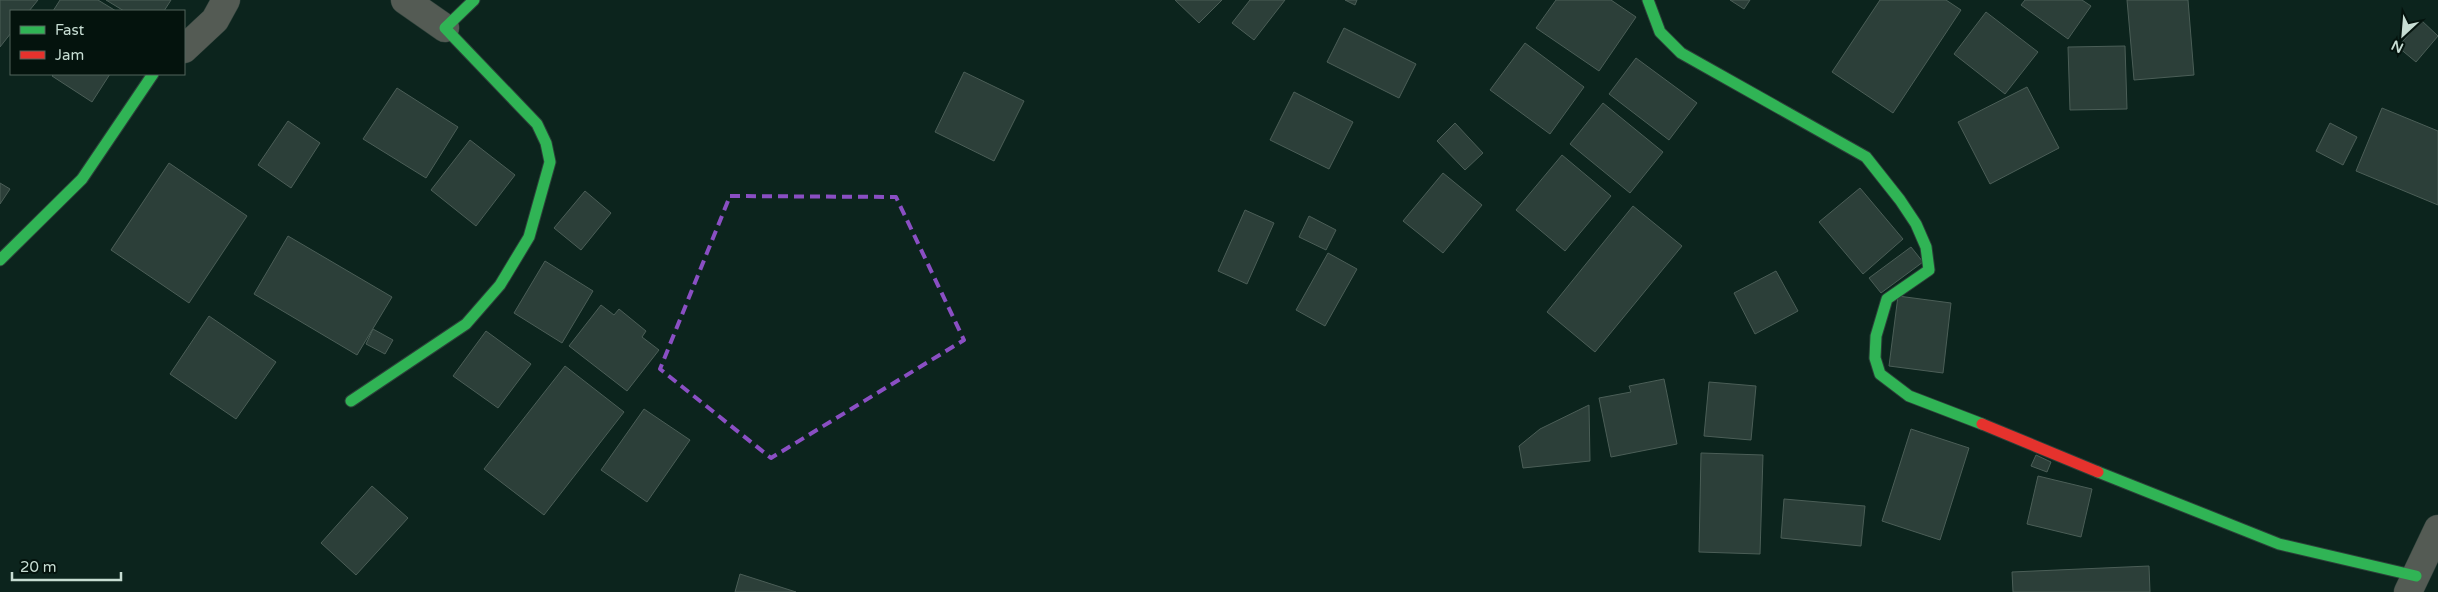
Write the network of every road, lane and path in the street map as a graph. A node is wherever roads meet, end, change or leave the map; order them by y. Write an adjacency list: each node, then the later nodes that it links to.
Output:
1 (226, 0): 6 (street)
2 (405, 0): 5 (street)
3 (474, 0): 5 (street)
4 (1648, 0): 11 (street)
5 (445, 28): 9 (street)
6 (185, 47)
7 (152, 75): 8 (street)
8 (0, 260)
9 (352, 401)
10 (2438, 528): 11 (street)
11 (2412, 584)

